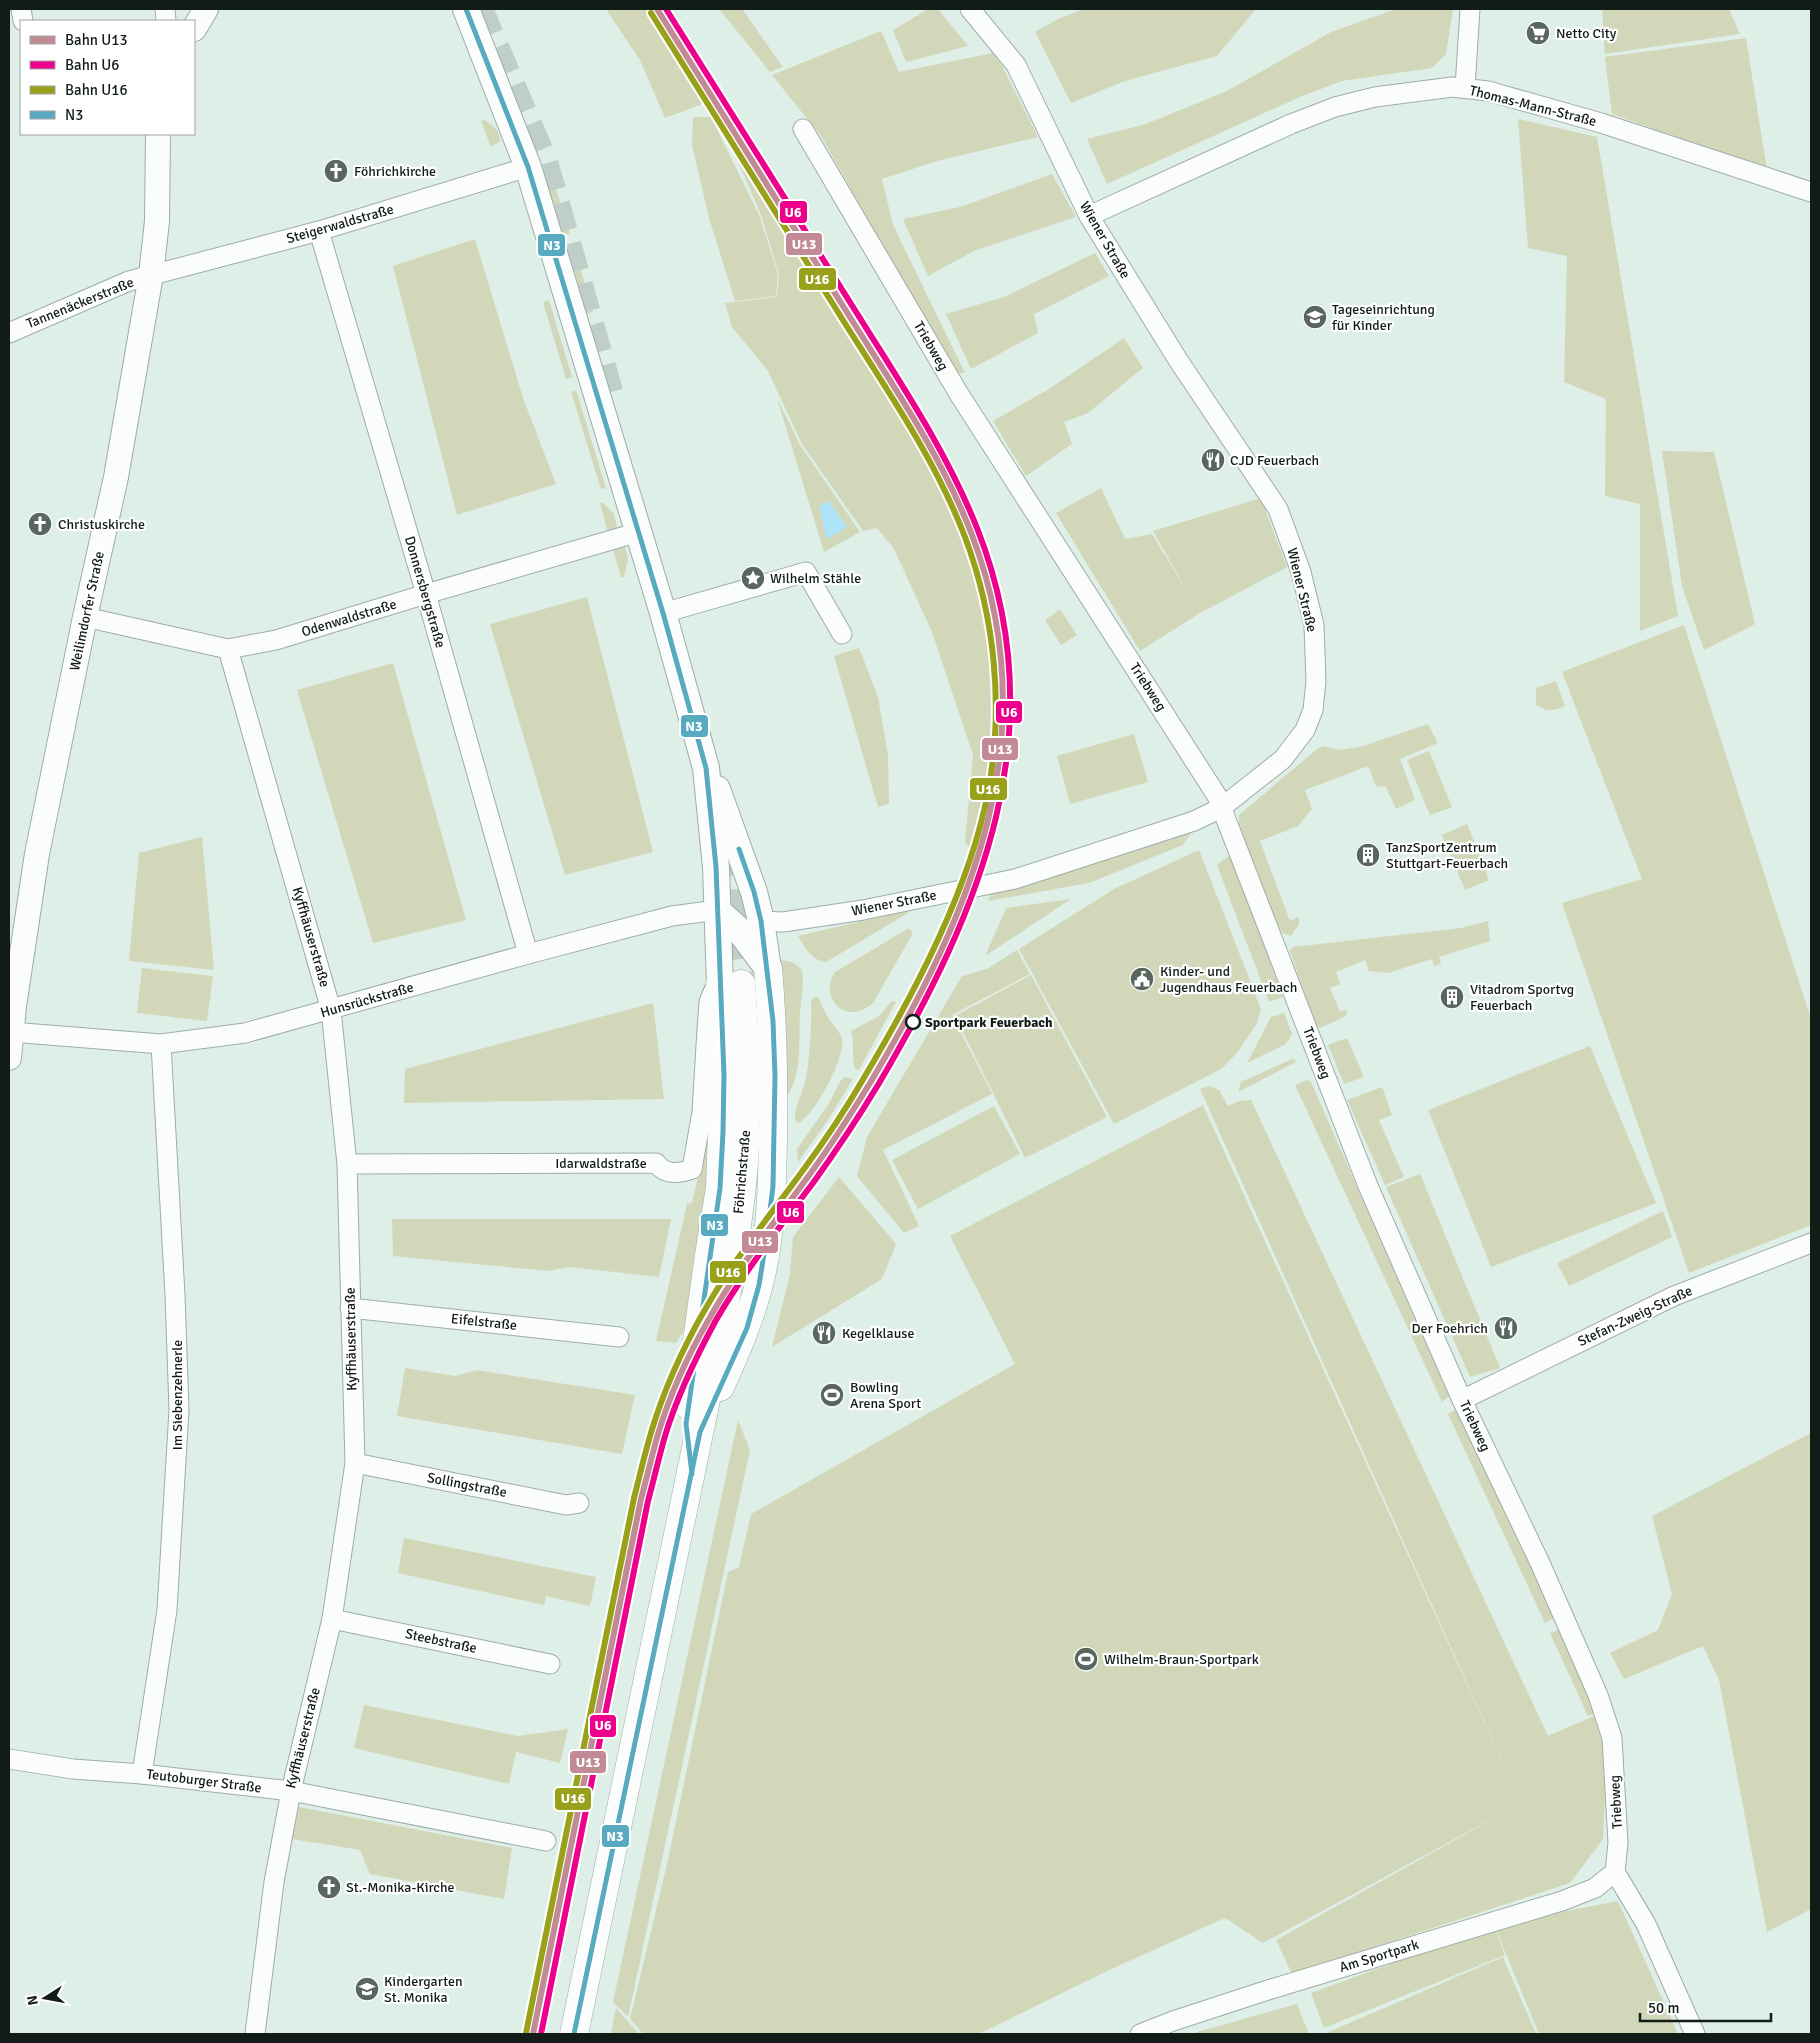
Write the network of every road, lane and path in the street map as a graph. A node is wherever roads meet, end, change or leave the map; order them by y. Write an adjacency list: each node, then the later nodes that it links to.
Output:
1 (206, 9): 5 (street)
2 (466, 9): 9 (main road, Föhrichstraße)
3 (970, 9): 11 (street, Wiener Straße)
4 (1470, 9): 6 (street)
5 (195, 27)
6 (1464, 88): 10 (street, Thomas-Mann-Straße); 11 (street, Thomas-Mann-Straße)
7 (803, 129): 22 (street, Triebweg)
8 (158, 135): 13 (street, Weilimdorfer Straße)
9 (528, 167): 12 (street, Steigerwaldstraße); 15 (main road, Föhrichstraße)
10 (1811, 192)
11 (1089, 216): 22 (street, Wiener Straße)
12 (319, 231): 13 (street, Steigerwaldstraße); 16 (street, Donnersbergstraße)
13 (151, 275): 14 (street, Tannenäckerstraße); 18 (street, Weilimdorfer Straße)
14 (9, 333)
15 (638, 532): 16 (street, Odenwaldstraße); 17 (main road, Föhrichstraße)
16 (426, 594): 20 (street, Odenwaldstraße); 26 (street, Donnersbergstraße)
17 (663, 613): 19 (street); 21 (main road, Föhrichstraße)
18 (85, 617): 20 (street, Odenwaldstraße); 31 (street, Weilimdorfer Straße)
19 (842, 634)
20 (228, 649): 30 (street, Kyffhäuserstraße)
21 (706, 768): 23 (main road, Föhrichstraße); 24 (main road, Föhrichstraße)
22 (1221, 808): 25 (street, Wiener Straße); 38 (street, Triebweg)
23 (744, 864): 24 (main road); 25 (main road, Föhrichstraße)
24 (722, 903): 25 (main road); 26 (street, Hunsrückstraße); 27 (main road, Föhrichstraße)
25 (750, 926): 27 (main road); 28 (main road)
26 (528, 954): 30 (street, Hunsrückstraße)
27 (718, 955): 29 (main road, Föhrichstraße)
28 (768, 969): 39 (main road)
29 (730, 984): 34 (street, Idarwaldstraße); 39 (main road, Föhrichstraße); 41 (main road)
30 (332, 1010): 32 (street, Hunsrückstraße); 34 (street, Kyffhäuserstraße)
31 (11, 1032): 32 (street, Hunsrückstraße); 33 (street, Weilimdorfer Straße)
32 (161, 1044): 46 (street, Im Siebenzehnerle)
33 (9, 1058)
34 (346, 1164): 36 (street, Kyffhäuserstraße)
35 (1811, 1243): 38 (street, Stefan-Zweig-Straße)
36 (350, 1308): 37 (street, Eifelstraße); 40 (street, Kyffhäuserstraße)
37 (619, 1337)
38 (1462, 1400): 49 (street, Triebweg)
39 (700, 1432): 41 (main road, Föhrichstraße)
40 (355, 1463): 42 (street, Sollingstraße); 43 (street, Kyffhäuserstraße)
41 (692, 1474): 51 (main road, Föhrichstraße)
42 (579, 1504)
43 (332, 1618): 44 (street, Steebstraße); 47 (street, Kyffhäuserstraße)
44 (550, 1664)
45 (9, 1759): 46 (street, Teutoburger Straße)
46 (142, 1774): 47 (street, Teutoburger Straße)
47 (291, 1791): 48 (street, Teutoburger Straße); 50 (street, Kyffhäuserstraße)
48 (546, 1841)
49 (1615, 1872): 52 (street, Am Sportpark); 53 (street)
50 (255, 2034)
51 (574, 2034)
52 (1140, 2034)
53 (1695, 2034)

